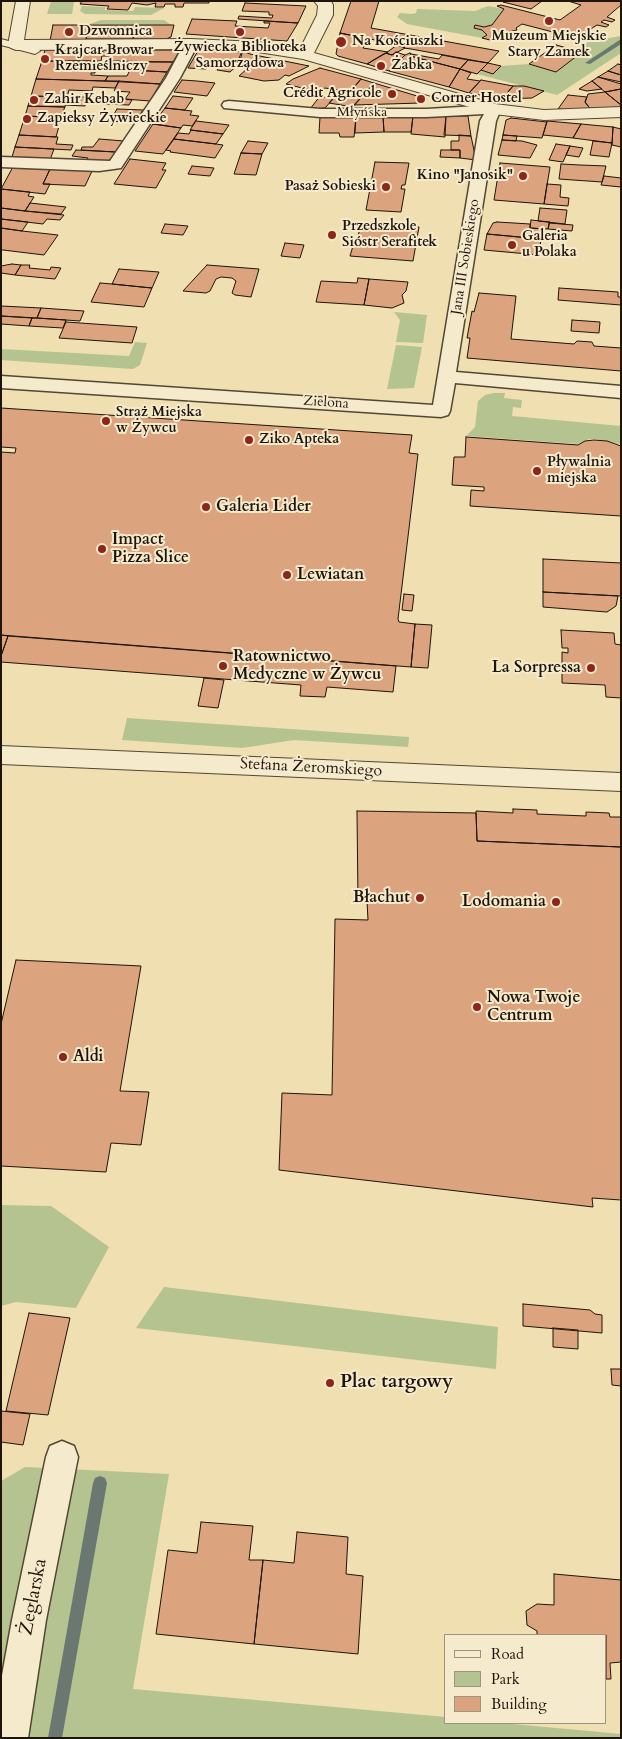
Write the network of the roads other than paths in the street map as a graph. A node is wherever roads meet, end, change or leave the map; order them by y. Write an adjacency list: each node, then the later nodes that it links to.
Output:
1 (23, 1): 3 (street)
2 (322, 1): 7 (street)
3 (9, 43): 4 (street); 5 (street); 6 (street)
4 (191, 44): 7 (street); 13 (street)
5 (35, 51)
6 (1, 52)
7 (305, 55): 9 (street)
8 (229, 105): 9 (street, Młyńska)
9 (494, 109): 11 (street); 14 (street, Jana III Sobieskiego)
10 (621, 112): 11 (street)
11 (544, 115): 12 (street)
12 (621, 125)
13 (1, 162)
14 (447, 377): 15 (street, Zielona); 16 (street)
15 (1, 382)
16 (621, 392)
17 (1, 755): 18 (street, Stefana Żeromskiego)
18 (621, 782)
19 (62, 1457): 20 (street, Żeglarska)
20 (10, 1738)

